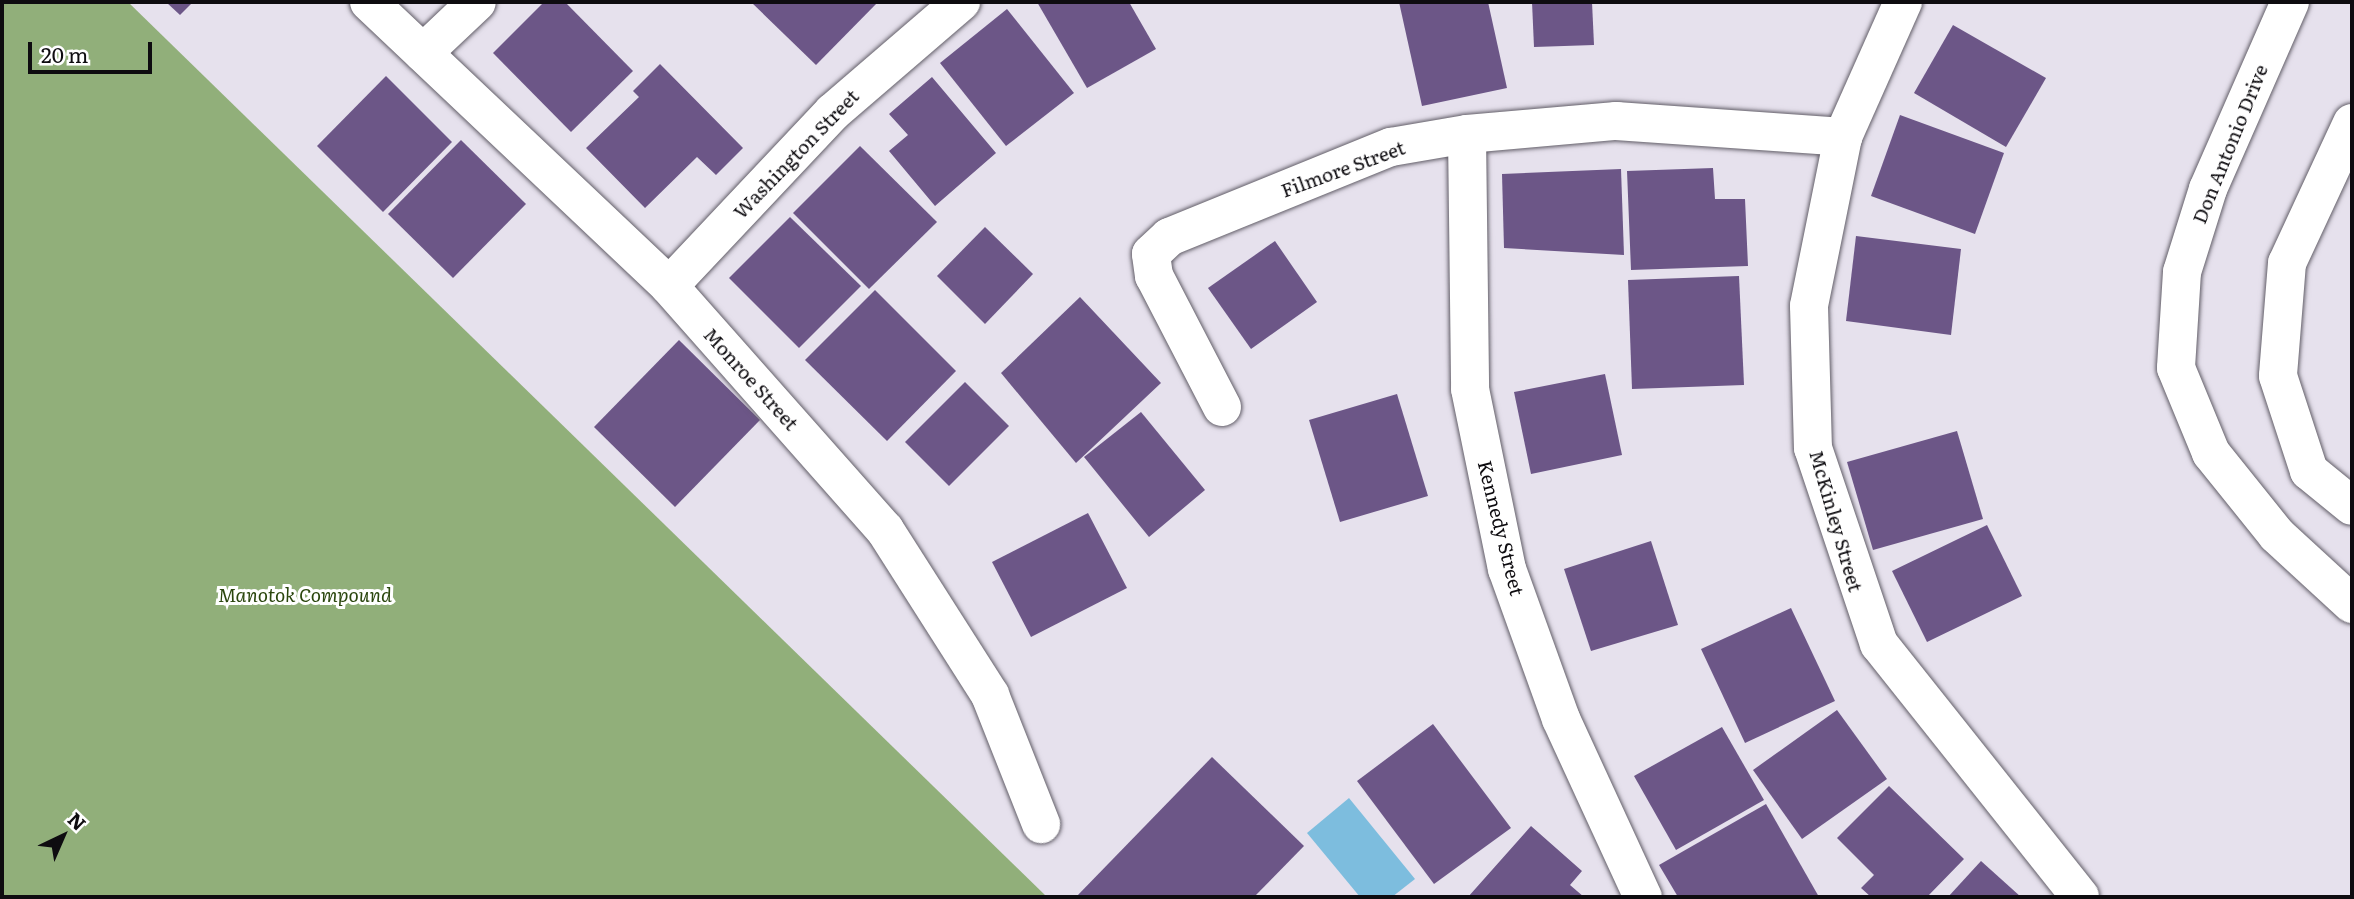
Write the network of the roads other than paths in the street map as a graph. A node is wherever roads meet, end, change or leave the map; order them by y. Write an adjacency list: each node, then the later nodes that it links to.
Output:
1 (369, 2): 6 (street, Monroe Street)
2 (477, 2): 6 (street)
3 (961, 2): 10 (street, Washington Street)
4 (1903, 2): 9 (street, McKinley Street)
5 (2290, 2): 13 (street, Don Antonio Drive)
6 (424, 53): 10 (street, Monroe Street)
7 (2352, 123): 12 (street)
8 (1467, 134): 9 (street, Filmore Street); 11 (street, Filmore Street); 15 (street, Kennedy Street)
9 (1843, 137): 16 (street, McKinley Street)
10 (669, 286): 14 (street, Monroe Street)
11 (1222, 407)
12 (2352, 506)
13 (2352, 604)
14 (1041, 824)
15 (1643, 897)
16 (2080, 897)

